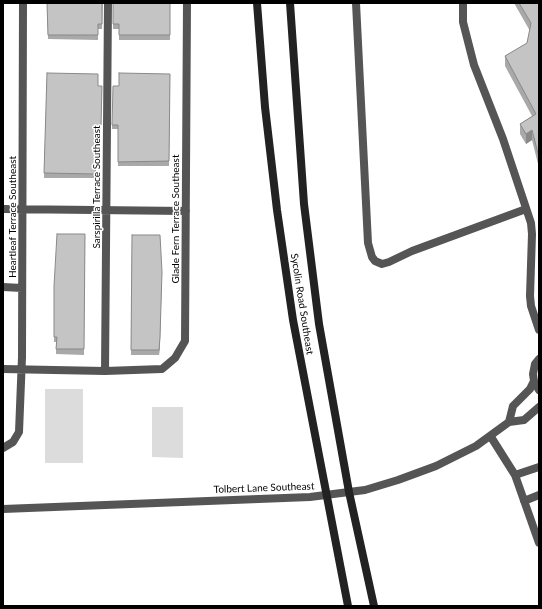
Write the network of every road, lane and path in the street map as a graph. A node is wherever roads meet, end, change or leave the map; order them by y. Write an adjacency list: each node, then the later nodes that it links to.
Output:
1 (23, 3): 10 (street, Heartleaf Terrace Southeast)
2 (108, 3): 11 (street, Sarspirilla Terrace Southeast)
3 (187, 3): 12 (street, Glade Fern Terrace Southeast)
4 (257, 3): 30 (main road, Sycolin Road Southeast)
5 (290, 3): 28 (main road, Sycolin Road Southeast)
6 (356, 3): 9 (street)
7 (463, 3): 9 (street)
8 (3, 209): 10 (street)
9 (526, 209): 15 (street)
10 (22, 210): 11 (street); 14 (street, Heartleaf Terrace Southeast)
11 (107, 210): 12 (street); 19 (street, Sarspirilla Terrace Southeast)
12 (186, 211): 19 (street, Glade Fern Terrace Southeast)
13 (3, 287): 14 (street)
14 (22, 288): 18 (street, Heartleaf Terrace Southeast)
15 (539, 330)
16 (539, 359): 20 (street)
17 (3, 369): 18 (street, Glade Fern Terrace Southeast)
18 (21, 369): 19 (street, Glade Fern Terrace Southeast); 25 (street, Heartleaf Terrace Southeast)
19 (105, 371)
20 (534, 381): 21 (street); 23 (street)
21 (539, 390)
22 (539, 407): 23 (street, Tolbert Lane Southeast)
23 (509, 422): 24 (street, Tolbert Lane Southeast)
24 (491, 437): 27 (street); 28 (street, Tolbert Lane Southeast)
25 (3, 448)
26 (539, 467): 27 (street)
27 (515, 475): 31 (street)
28 (349, 492): 30 (street, Tolbert Lane Southeast); 35 (main road, Sycolin Road Southeast)
29 (539, 495): 31 (street)
30 (326, 496): 32 (street, Tolbert Lane Southeast); 34 (main road, Sycolin Road Southeast)
31 (524, 501): 33 (street)
32 (3, 509)
33 (539, 543)
34 (348, 606)
35 (374, 606)

